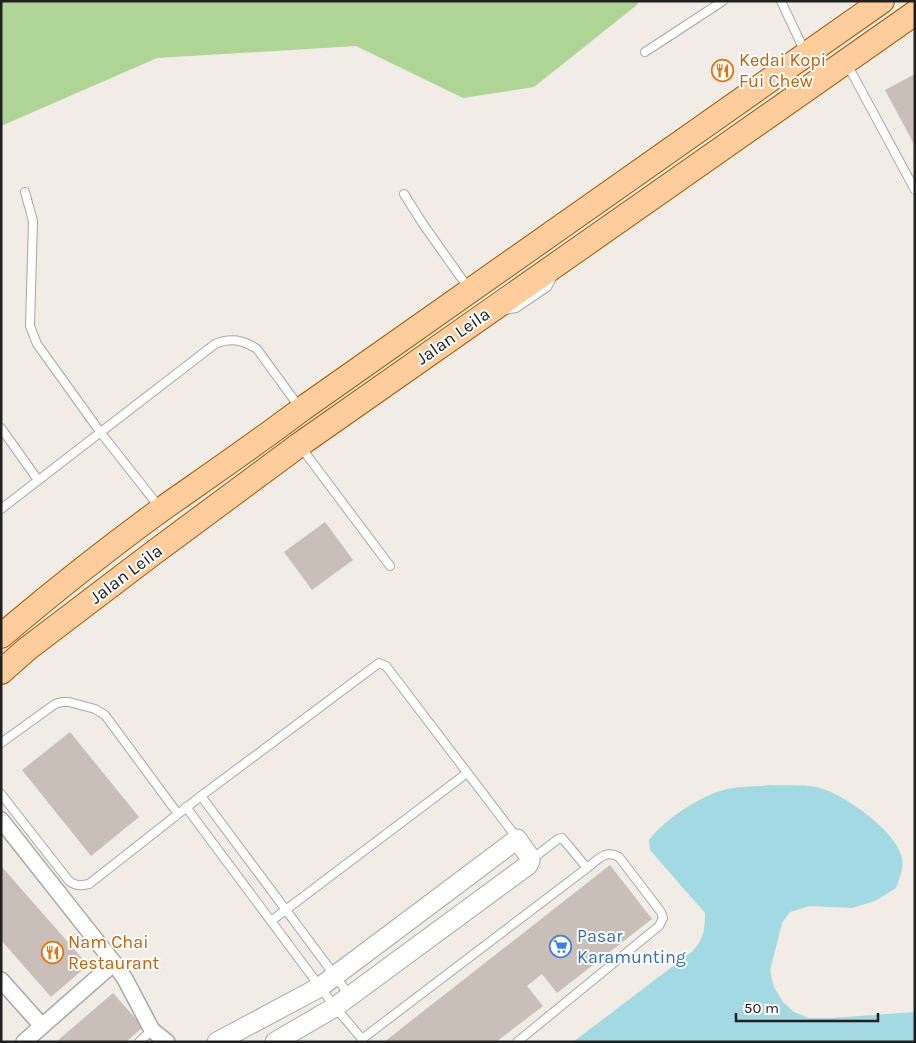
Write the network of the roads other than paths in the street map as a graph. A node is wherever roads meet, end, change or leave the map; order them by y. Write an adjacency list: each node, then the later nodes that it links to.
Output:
1 (723, 1): 5 (lane)
2 (782, 1): 6 (lane)
3 (882, 1): 6 (main road, Jalan Leila)
4 (915, 13): 7 (main road, Jalan Leila)
5 (645, 52)
6 (806, 54): 11 (main road, Jalan Leila)
7 (846, 62): 8 (lane); 15 (main road, Jalan Leila)
8 (915, 190)
9 (25, 192): 14 (lane)
10 (404, 194): 11 (lane)
11 (471, 291): 12 (main road, Jalan Leila)
12 (302, 409): 14 (lane); 18 (main road, Jalan Leila)
13 (1, 428): 16 (lane)
14 (101, 433): 16 (lane); 18 (lane)
15 (298, 445): 19 (lane); 21 (main road, Jalan Leila)
16 (38, 480): 17 (lane)
17 (1, 509)
18 (161, 510): 20 (main road, Jalan Leila)
19 (390, 566)
20 (1, 636)
21 (1, 672)
22 (1, 743): 27 (lane)
23 (467, 773): 25 (lane); 29 (lane); 32 (lane)
24 (1, 794): 27 (lane)
25 (201, 796): 26 (lane); 32 (lane)
26 (186, 808): 27 (lane); 33 (lane)
27 (178, 814)
28 (1, 820): 34 (street)
29 (517, 839): 30 (street); 36 (street)
30 (530, 860): 31 (lane); 37 (street)
31 (586, 868): 40 (lane); 46 (lane)
32 (286, 910): 33 (lane); 36 (lane)
33 (271, 922): 36 (lane)
34 (114, 963): 38 (street); 39 (street)
35 (1, 980): 38 (street)
36 (328, 982): 37 (lane); 37 (lane); 44 (street)
37 (343, 1002): 40 (lane); 45 (street)
38 (42, 1026): 41 (street)
39 (152, 1030): 42 (lane); 43 (street)
40 (361, 1040)
41 (24, 1042)
42 (139, 1042)
43 (167, 1042)
44 (217, 1042)
45 (275, 1042)
46 (517, 1042)

